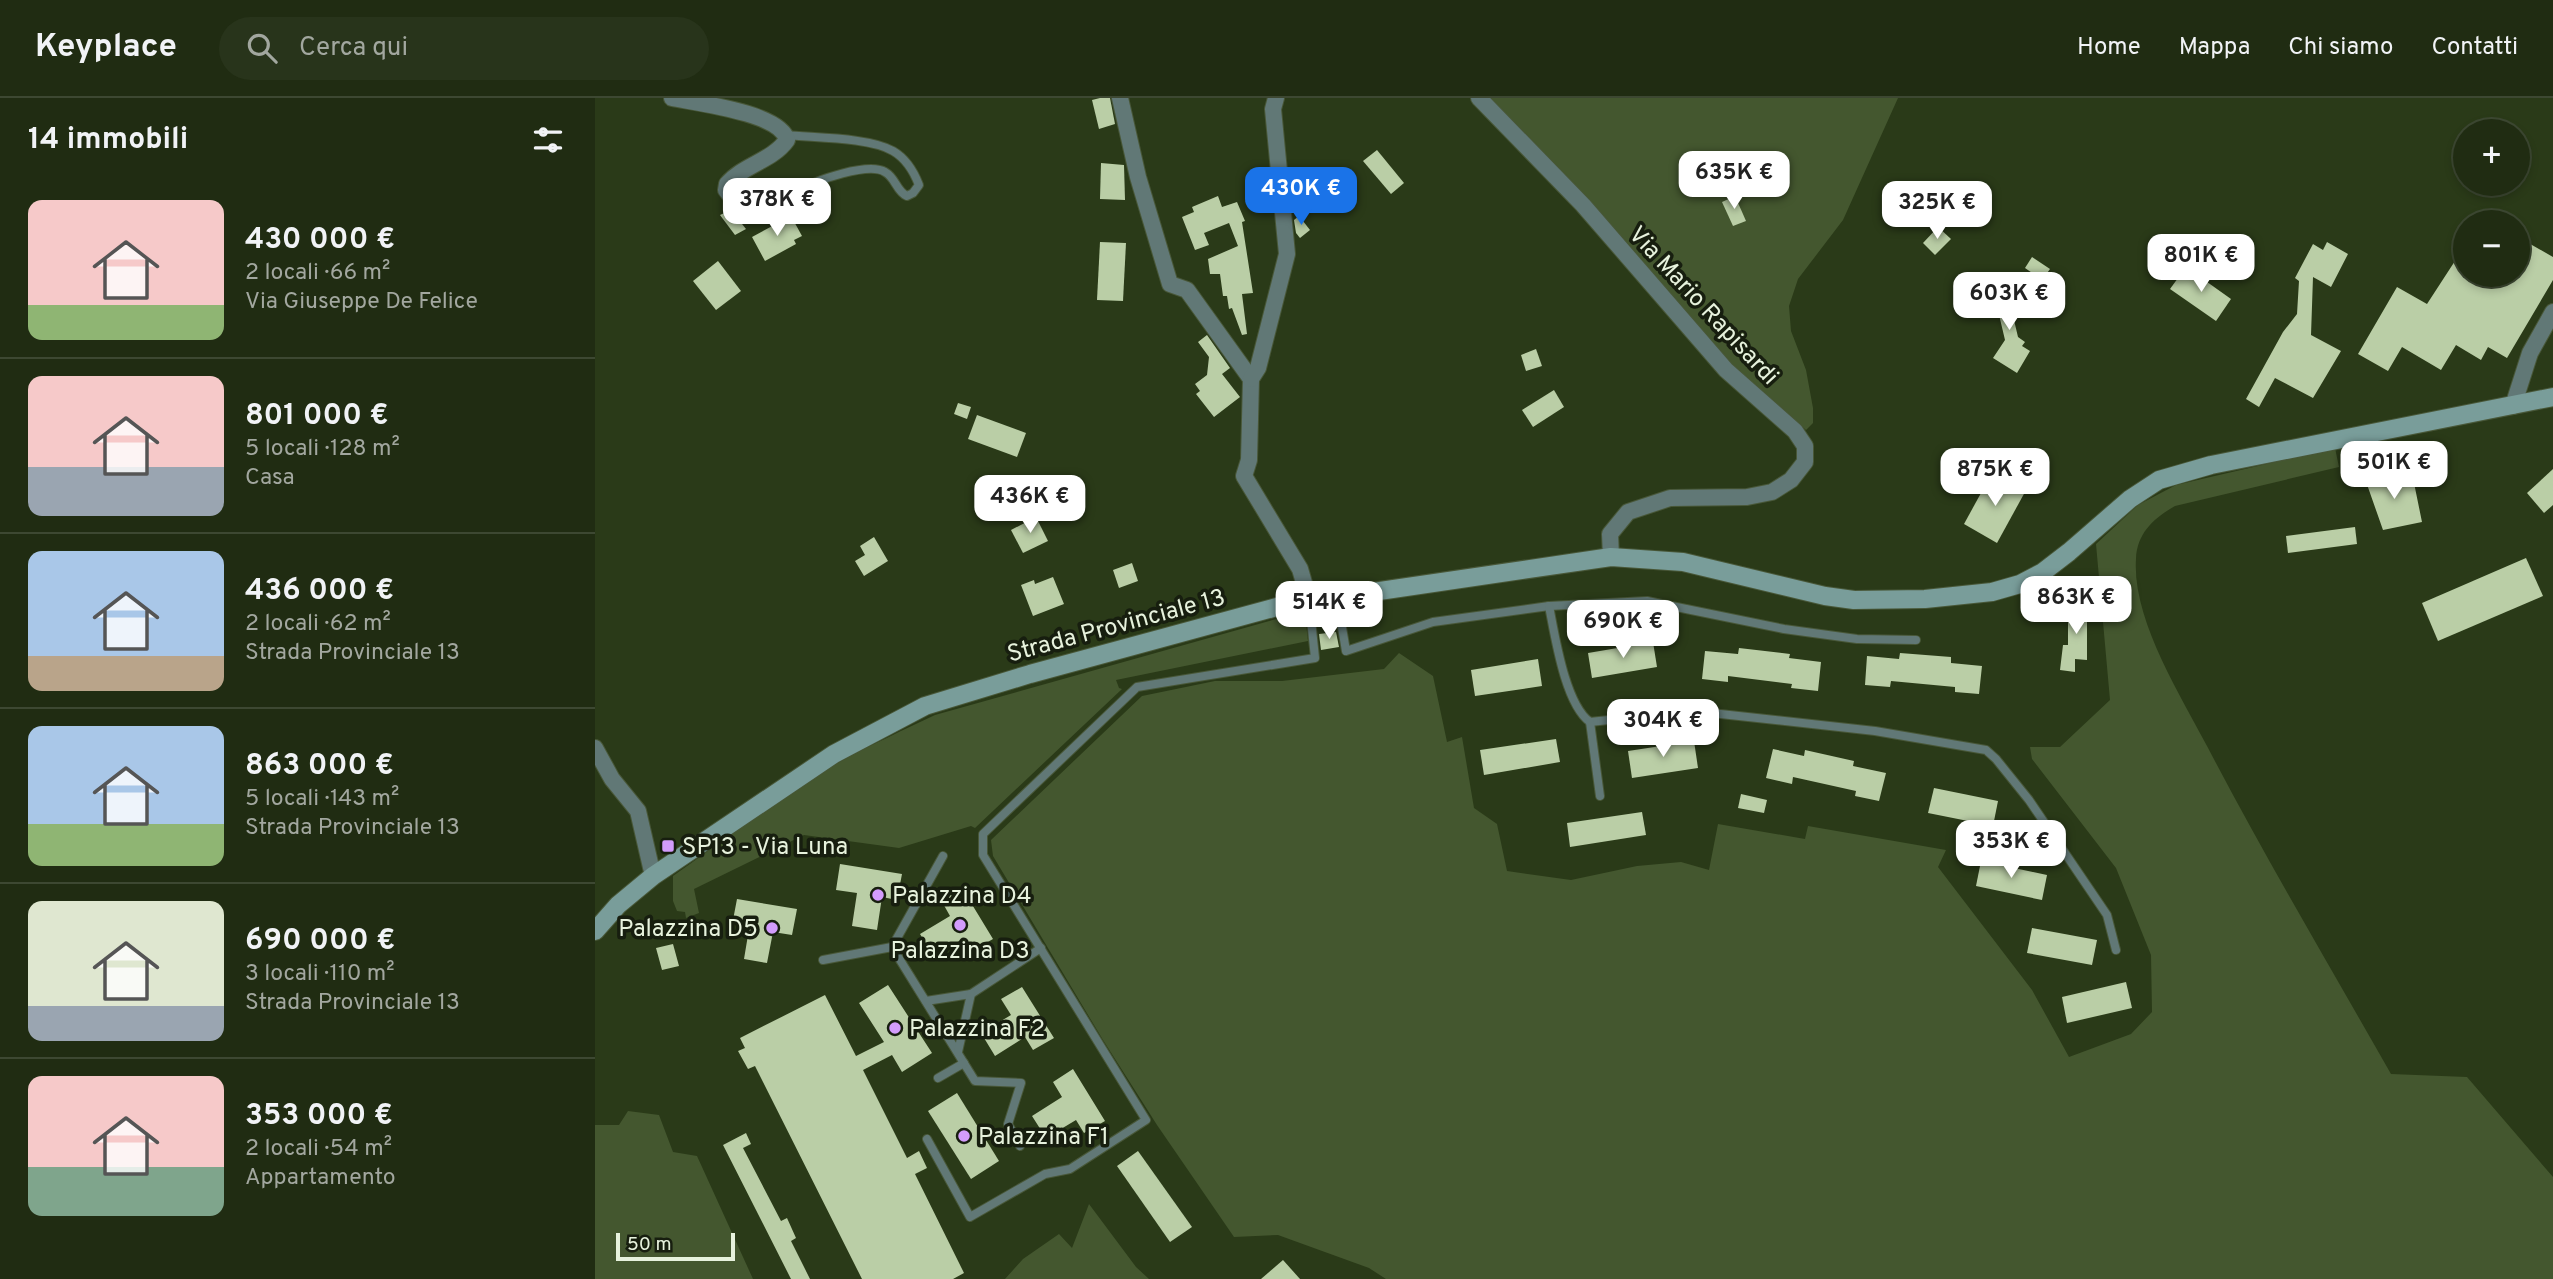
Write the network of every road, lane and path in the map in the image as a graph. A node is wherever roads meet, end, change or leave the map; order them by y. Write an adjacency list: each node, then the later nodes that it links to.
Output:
1 (672, 98): 5 (street)
2 (1120, 98): 9 (street)
3 (1276, 98): 9 (street)
4 (1479, 98): 12 (street, Via Mario Rapisardi)
5 (786, 135): 6 (street); 6 (lane)
6 (801, 190): 7 (street)
7 (811, 204)
8 (2553, 312): 11 (street)
9 (1251, 379): 14 (street)
10 (2553, 397): 11 (main road, Strada Provinciale 13)
11 (2513, 405): 12 (main road, Strada Provinciale 13)
12 (1611, 557): 13 (main road, Strada Provinciale 13)
13 (1337, 595): 14 (main road, Strada Provinciale 13); 15 (lane)
14 (1309, 600): 21 (main road, Strada Provinciale 13); 24 (lane)
15 (1549, 606): 16 (lane); 17 (lane)
16 (1916, 640)
17 (1590, 722): 19 (lane); 25 (lane)
18 (595, 748): 21 (street)
19 (1600, 796)
20 (943, 856): 23 (lane)
21 (653, 876): 22 (main road, Strada Provinciale 13)
22 (595, 931)
23 (892, 947): 26 (lane); 28 (lane)
24 (1041, 948): 27 (lane); 32 (lane)
25 (2116, 950)
26 (823, 960)
27 (971, 994): 28 (lane); 29 (lane)
28 (926, 1001): 29 (lane)
29 (958, 1052): 30 (lane)
30 (964, 1063): 31 (lane); 33 (lane)
31 (938, 1078)
32 (927, 1139)
33 (1020, 1146)

